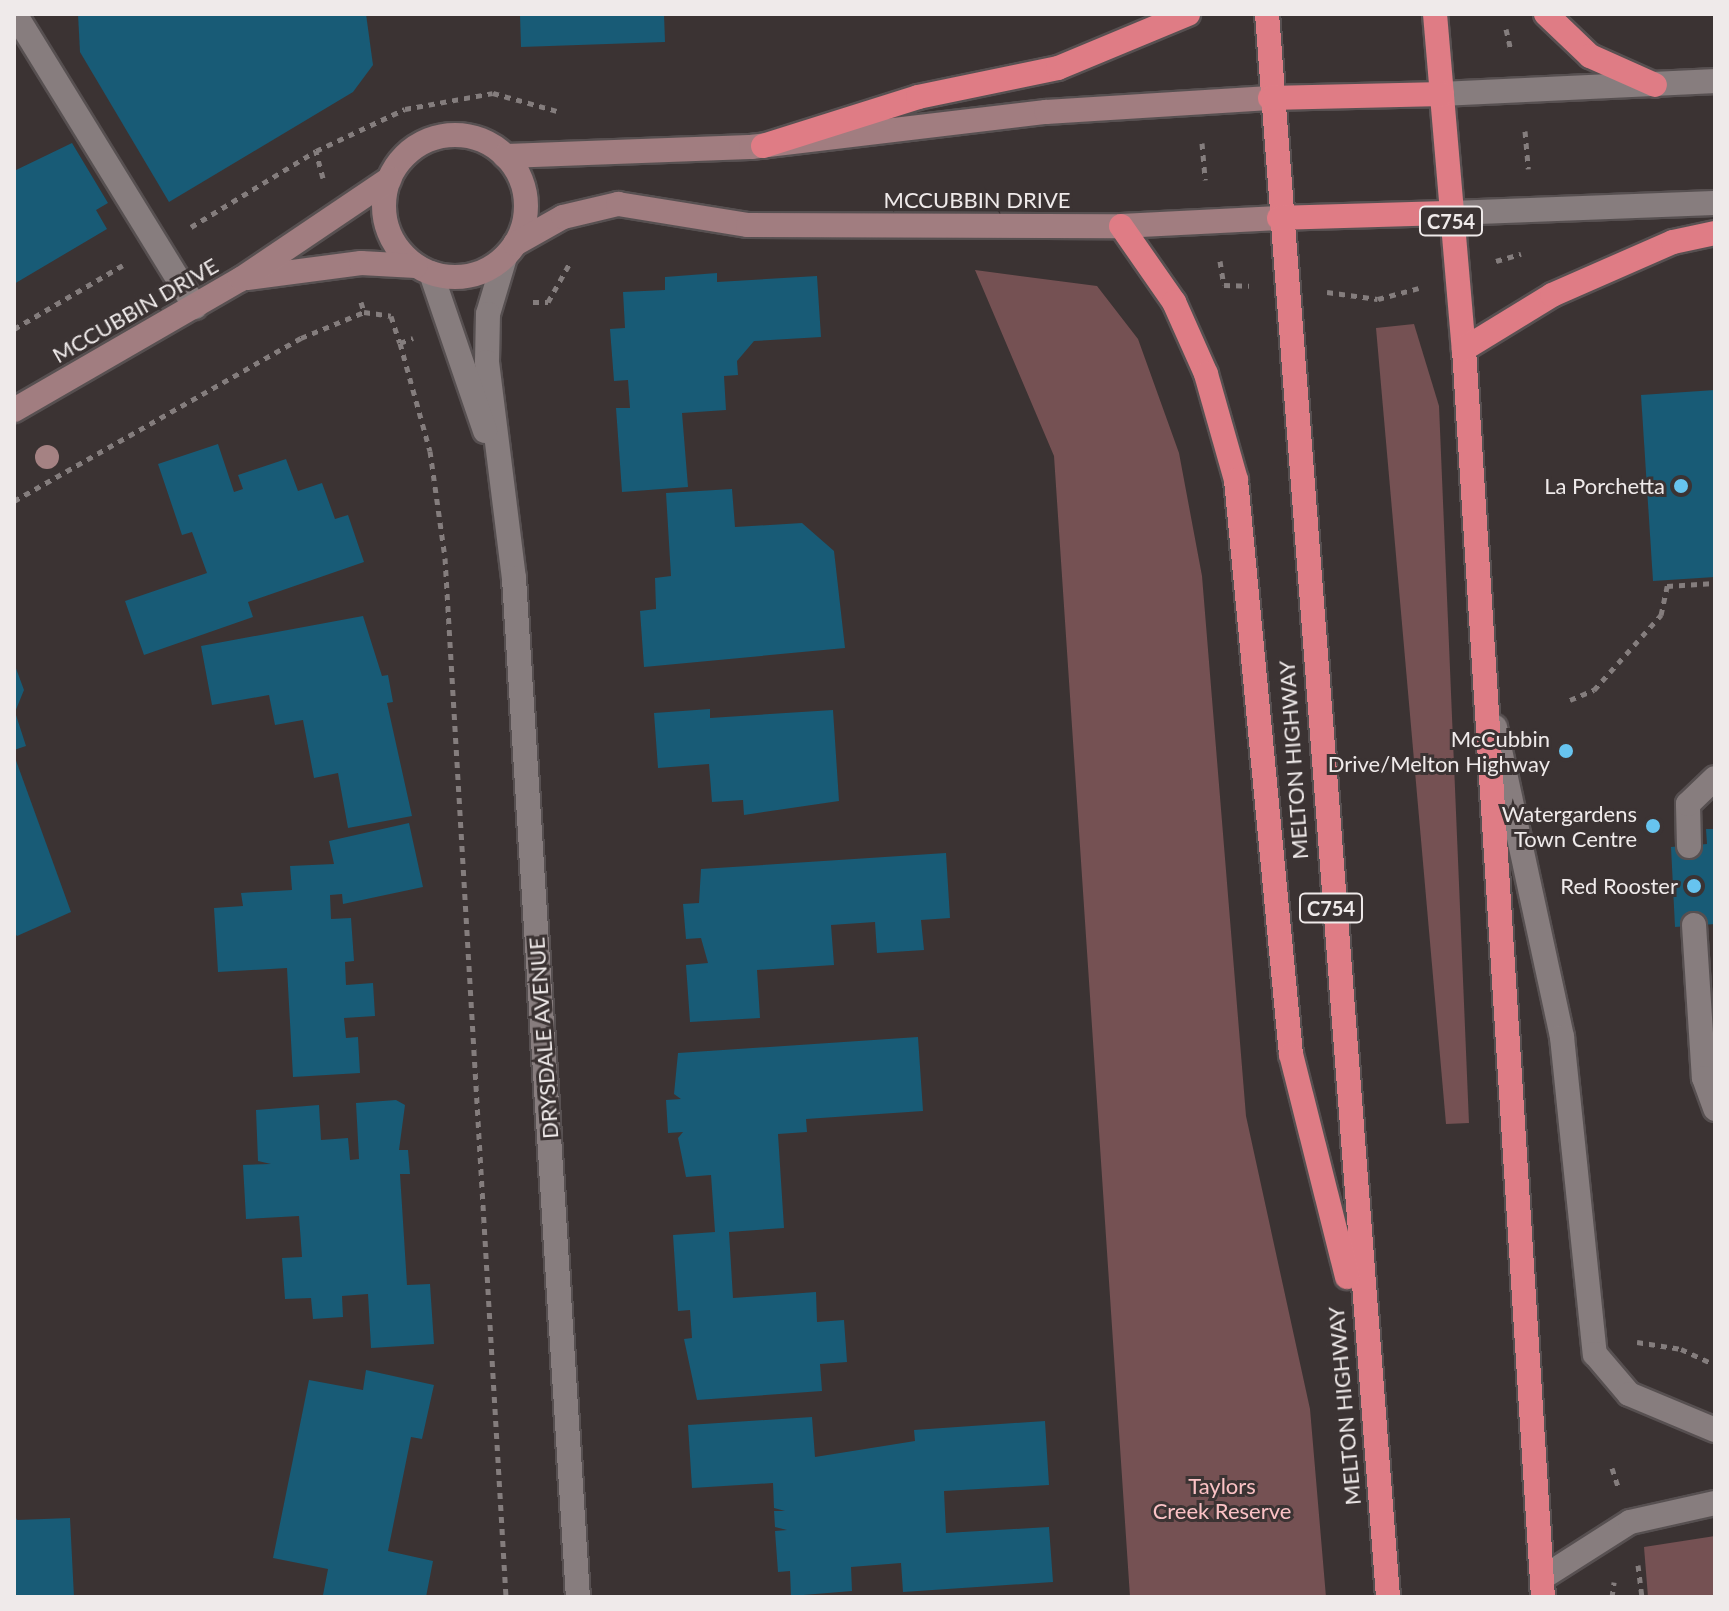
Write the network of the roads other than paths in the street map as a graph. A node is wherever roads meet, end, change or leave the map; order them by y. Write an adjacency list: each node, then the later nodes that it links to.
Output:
1 (15, 14): 21 (street)
2 (1188, 14): 10 (highway)
3 (1267, 14): 9 (highway, MELTON HIGHWAY / C754)
4 (1435, 14): 8 (highway, C754)
5 (1546, 14): 7 (highway)
6 (1715, 81): 7 (street)
7 (1655, 85): 8 (street)
8 (1442, 94): 9 (highway); 14 (highway, C754)
9 (1270, 98): 10 (street); 15 (highway, MELTON HIGHWAY / C754)
10 (763, 146): 11 (street)
11 (505, 156): 12 (street); 18 (street)
12 (389, 179): 19 (street); 20 (street, MCCUBBIN DRIVE)
13 (1715, 203): 14 (street)
14 (1451, 213): 15 (highway, MCCUBBIN DRIVE); 22 (highway, C754)
15 (1279, 218): 16 (street, MCCUBBIN DRIVE); 30 (highway, MELTON HIGHWAY / C754)
16 (1121, 226): 18 (street, MCCUBBIN DRIVE); 30 (highway)
17 (1715, 233): 22 (highway)
18 (510, 250): 19 (street); 24 (street, DRYSDALE AVENUE)
19 (423, 269): 20 (street, MCCUBBIN DRIVE); 24 (street, DRYSDALE AVENUE)
20 (241, 279): 21 (street, MCCUBBIN DRIVE)
21 (195, 307): 23 (street, MCCUBBIN DRIVE)
22 (1464, 349): 25 (highway, C754)
23 (14, 410)
24 (502, 479): 34 (street, DRYSDALE AVENUE)
25 (1486, 685): 31 (street); 33 (highway, C754)
26 (1715, 778): 27 (street)
27 (1689, 846)
28 (1694, 925): 29 (street)
29 (1715, 1109)
30 (1364, 1341): 35 (highway, MELTON HIGHWAY / C754)
31 (1715, 1430)
32 (1715, 1503): 33 (street)
33 (1542, 1588)
34 (578, 1597)
35 (1388, 1597)

